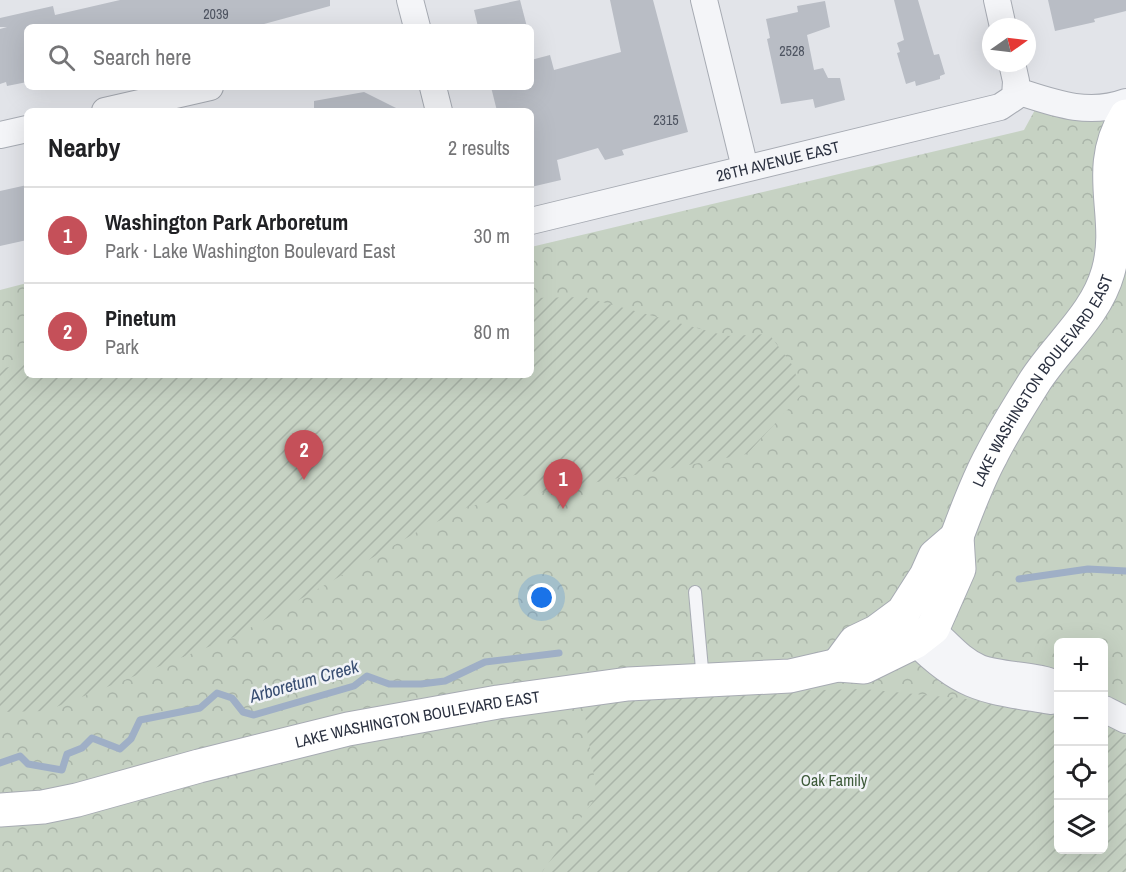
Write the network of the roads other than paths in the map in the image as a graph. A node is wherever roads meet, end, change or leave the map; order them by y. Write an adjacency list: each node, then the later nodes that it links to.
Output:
1 (410, 0): 5 (street)
2 (704, 0): 15 (street)
3 (997, 0): 4 (street)
4 (1001, 18)
5 (416, 24)
6 (1015, 78): 9 (street, 26TH AVENUE EAST); 15 (street, 26TH AVENUE EAST)
7 (197, 90): 10 (street)
8 (434, 90): 11 (street)
9 (1126, 102)
10 (118, 108)
11 (438, 108)
12 (1126, 116): 18 (main road, LAKE WASHINGTON BOULEVARD EAST)
13 (24, 130): 14 (street)
14 (0, 135)
15 (745, 168): 16 (street, 26TH AVENUE EAST)
16 (534, 220)
17 (695, 592): 19 (lane)
18 (918, 625): 19 (main road, LAKE WASHINGTON BOULEVARD EAST); 20 (street); 21 (street)
19 (704, 680): 24 (main road, LAKE WASHINGTON BOULEVARD EAST)
20 (1054, 684)
21 (1054, 701)
22 (1108, 711): 23 (street)
23 (1126, 720)
24 (0, 810)

